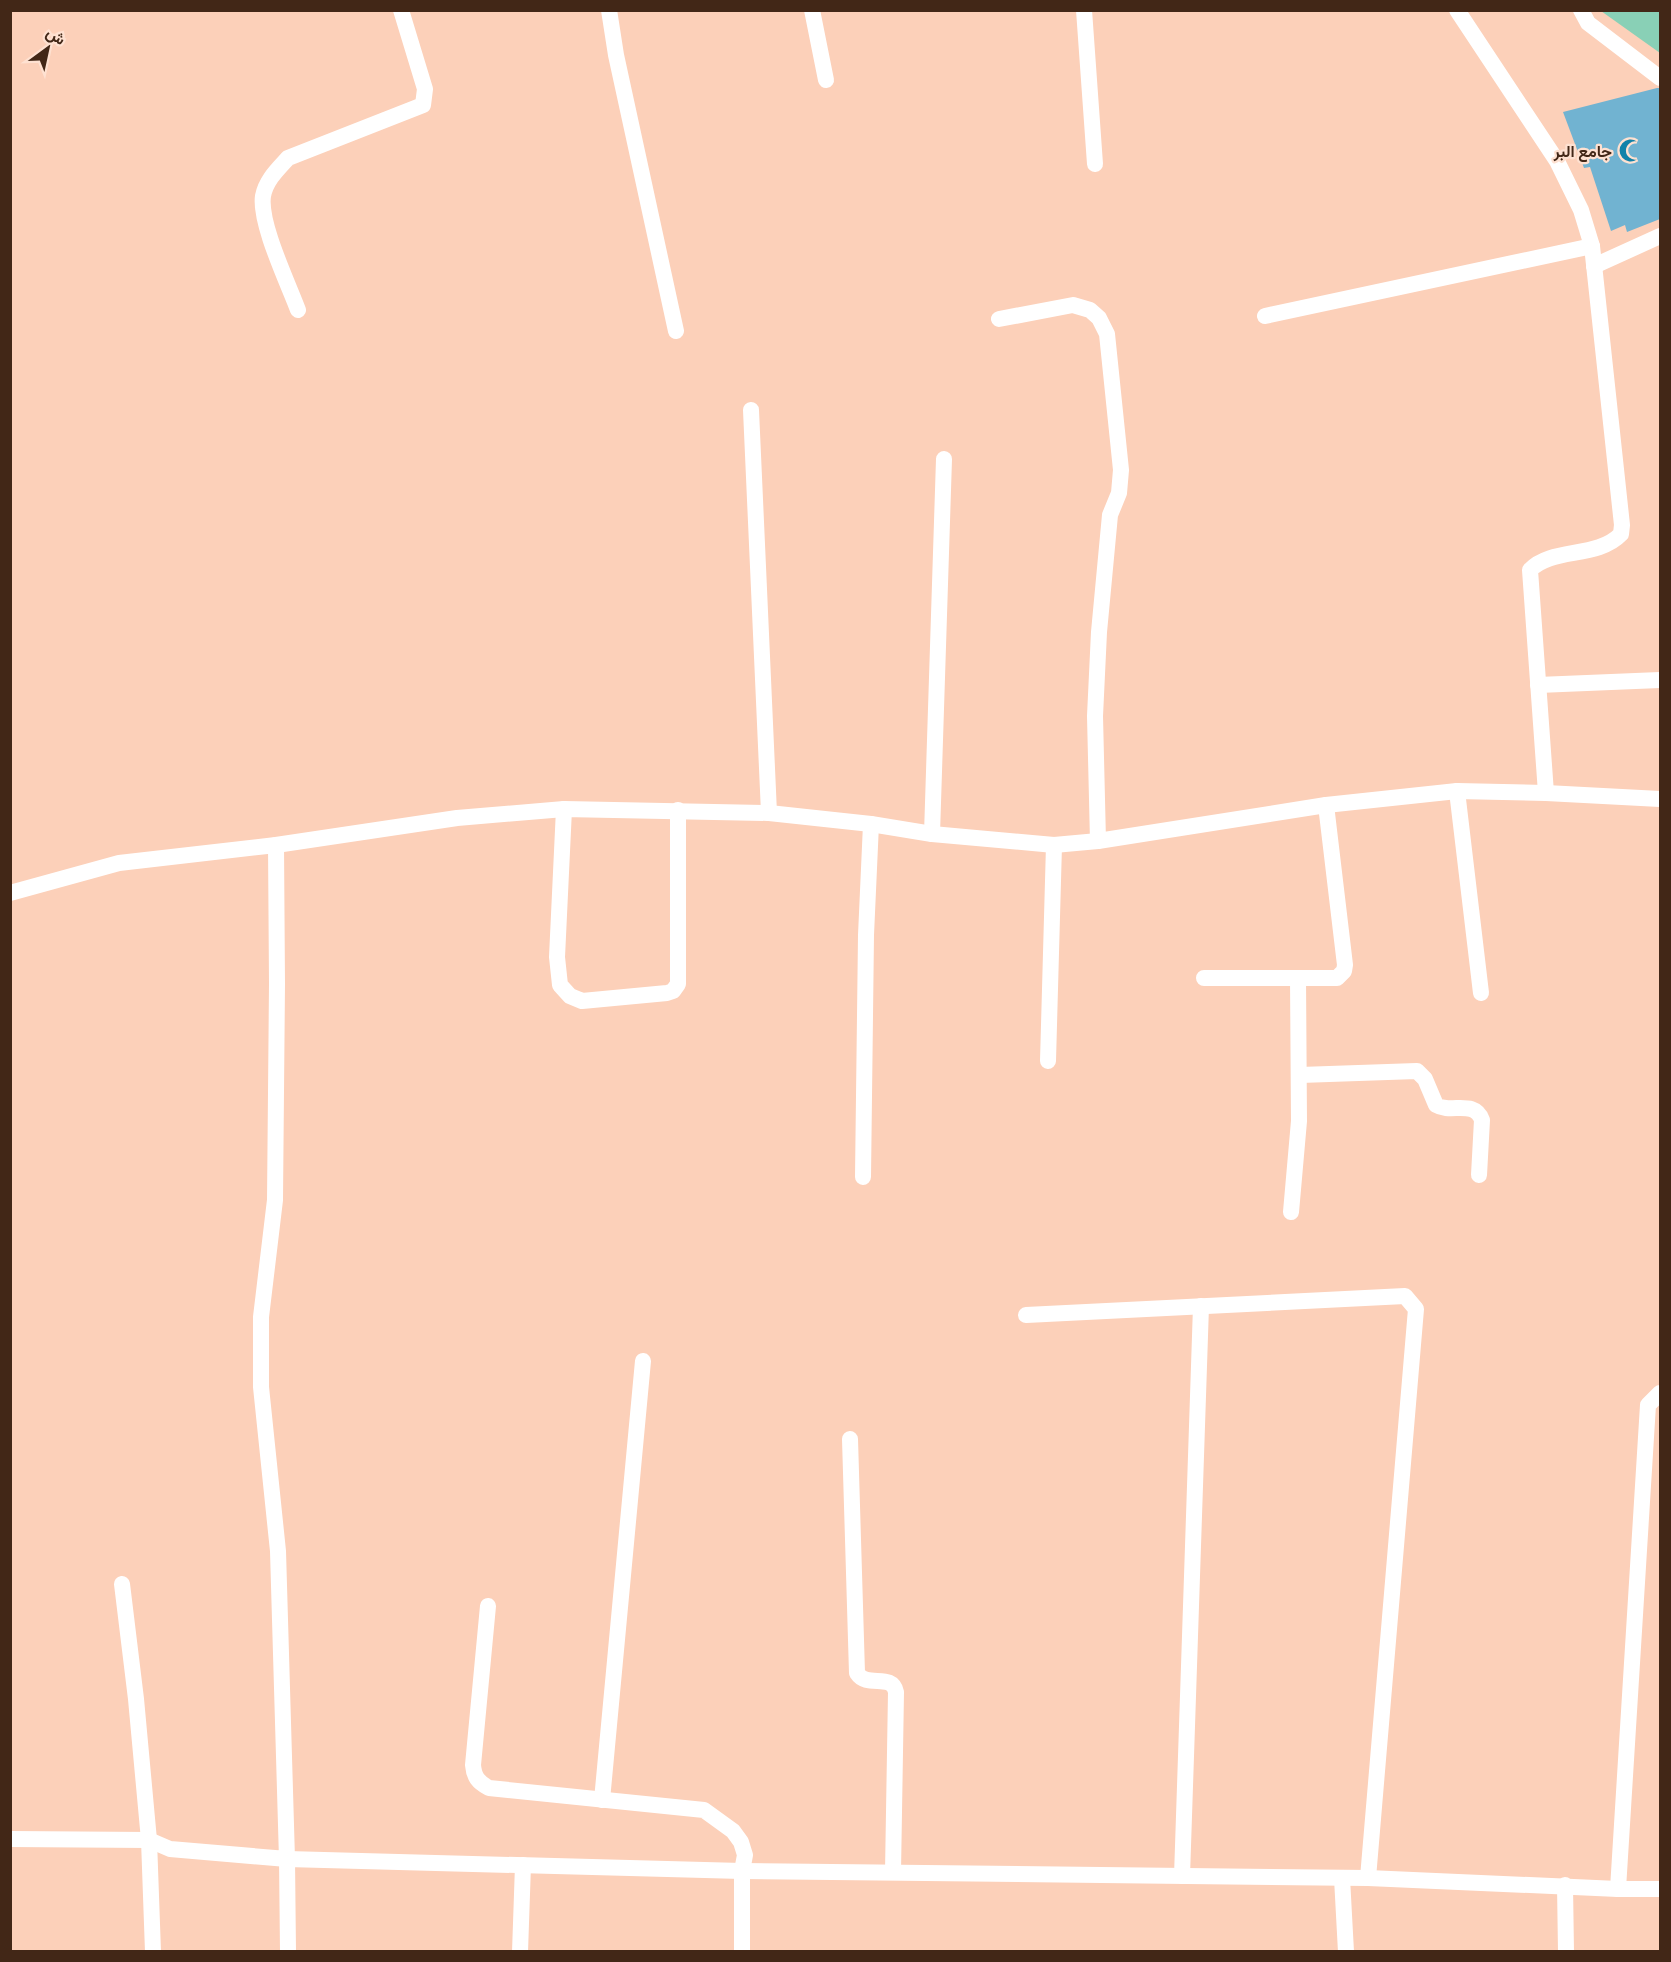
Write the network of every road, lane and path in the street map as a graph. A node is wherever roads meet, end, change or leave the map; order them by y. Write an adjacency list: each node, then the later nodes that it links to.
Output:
1 (401, 10): 14 (street)
2 (609, 10): 17 (street)
3 (812, 10): 9 (street)
4 (1084, 10): 10 (street)
5 (1457, 10): 12 (street)
6 (1572, 10): 7 (street)
7 (1584, 17): 8 (street)
8 (1660, 78)
9 (825, 80)
10 (1095, 164)
11 (1660, 236): 13 (street)
12 (1592, 246): 13 (street); 15 (street)
13 (1594, 266): 21 (street)
14 (298, 310)
15 (1265, 316)
16 (999, 320): 31 (street)
17 (676, 331)
18 (751, 410): 28 (street)
19 (944, 459): 30 (street)
20 (1660, 680): 21 (street)
21 (1538, 685): 23 (street)
22 (1457, 790): 23 (street); 25 (street); 37 (street)
23 (1546, 793): 24 (street)
24 (1660, 799)
25 (1326, 805): 31 (street); 36 (street)
26 (564, 809): 27 (street); 27 (street); 32 (street)
27 (678, 810): 28 (street)
28 (769, 813): 29 (street)
29 (871, 824): 30 (street); 41 (street)
30 (932, 834): 33 (street)
31 (1098, 841): 33 (street)
32 (276, 845): 34 (street); 53 (street)
33 (1054, 845): 38 (street)
34 (10, 893)
35 (1204, 978): 36 (street)
36 (1298, 978): 39 (street)
37 (1481, 993)
38 (1048, 1060)
39 (1300, 1075): 40 (street); 42 (street)
40 (1479, 1175)
41 (863, 1177)
42 (1291, 1212)
43 (1201, 1306): 44 (street); 57 (street); 59 (street)
44 (1026, 1315)
45 (643, 1361): 50 (street)
46 (1660, 1393): 61 (street)
47 (850, 1439): 56 (street)
48 (122, 1584): 52 (street)
49 (488, 1606): 50 (street)
50 (602, 1800): 55 (street)
51 (10, 1839): 52 (street)
52 (149, 1839): 53 (street); 63 (street)
53 (287, 1859): 54 (street); 64 (street)
54 (523, 1865): 55 (street); 65 (street)
55 (742, 1871): 56 (street); 66 (street)
56 (893, 1872): 57 (street)
57 (1182, 1876): 58 (street)
58 (1342, 1878): 59 (street); 67 (street)
59 (1368, 1878): 60 (street)
60 (1565, 1886): 61 (street); 68 (street)
61 (1618, 1889): 62 (street)
62 (1660, 1889)
63 (153, 1952)
64 (288, 1952)
65 (520, 1952)
66 (742, 1952)
67 (1346, 1952)
68 (1566, 1952)

